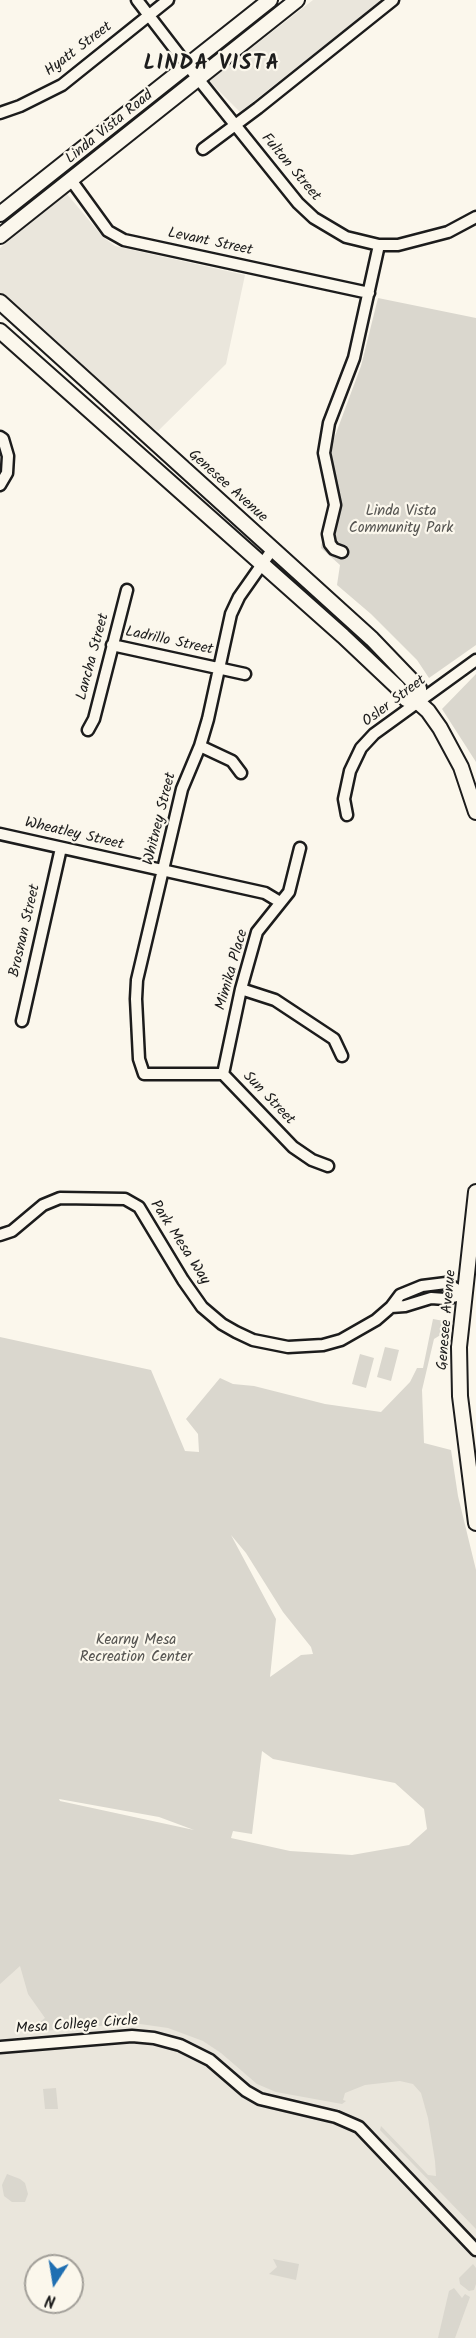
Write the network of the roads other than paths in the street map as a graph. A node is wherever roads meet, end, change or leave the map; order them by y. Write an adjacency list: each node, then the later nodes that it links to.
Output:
1 (137, 0): 6 (street, Fulton Street)
2 (168, 0): 6 (street, Hyatt Street)
3 (270, 0): 7 (main road, Linda Vista Road)
4 (297, 0): 8 (main road, Linda Vista Road)
5 (393, 0): 10 (street)
6 (148, 16): 7 (street, Fulton Street); 9 (street, Hyatt Street)
7 (187, 65): 8 (street, Fulton Street); 13 (main road, Linda Vista Road)
8 (198, 79): 10 (street, Fulton Street); 12 (main road, Linda Vista Road)
9 (0, 112)
10 (235, 126): 11 (street); 16 (street, Fulton Street)
11 (203, 149)
12 (71, 180): 15 (main road, Linda Vista Road); 17 (street, Levant Street)
13 (0, 214)
14 (476, 217): 16 (street, Fulton Street)
15 (0, 236)
16 (379, 245): 17 (street)
17 (369, 293): 23 (street)
18 (0, 302): 22 (main road, Genesee Avenue)
19 (0, 331): 24 (main road, Genesee Avenue)
20 (0, 437): 21 (street)
21 (0, 485)
22 (272, 550): 24 (street, Whitney Street); 30 (main road, Genesee Avenue)
23 (342, 552)
24 (262, 564): 28 (street, Whitney Street); 30 (main road, Genesee Avenue)
25 (128, 590): 26 (street, Lancha Street)
26 (112, 645): 28 (street, Ladrillo Street); 31 (street, Lancha Street)
27 (476, 660): 30 (street, Osler Street)
28 (220, 668): 29 (street, Ladrillo Street); 32 (street, Whitney Street)
29 (245, 674)
30 (419, 703): 34 (main road, Genesee Avenue); 35 (street, Osler Street)
31 (88, 730)
32 (200, 746): 33 (street); 39 (street, Whitney Street)
33 (241, 773)
34 (476, 812)
35 (347, 815)
36 (0, 834): 37 (street, Wheatley Street)
37 (61, 848): 39 (street, Wheatley Street); 42 (street, Brosnan Street)
38 (300, 848): 40 (street, Mimika Place)
39 (164, 870): 40 (street, Wheatley Street); 44 (street, Whitney Street)
40 (280, 902): 41 (street, Mimika Place)
41 (241, 989): 43 (street); 45 (street, Mimika Place)
42 (22, 1021)
43 (342, 1056)
44 (144, 1074): 45 (street, Sun Street)
45 (223, 1074): 46 (street, Sun Street)
46 (328, 1167)
47 (476, 1192): 49 (main road, Genesee Avenue)
48 (0, 1235): 49 (street, Park Mesa Way)
49 (465, 1294): 50 (main road, Genesee Avenue)
50 (476, 1523)
51 (0, 2047): 52 (street, Mesa College Circle)
52 (476, 2250)

